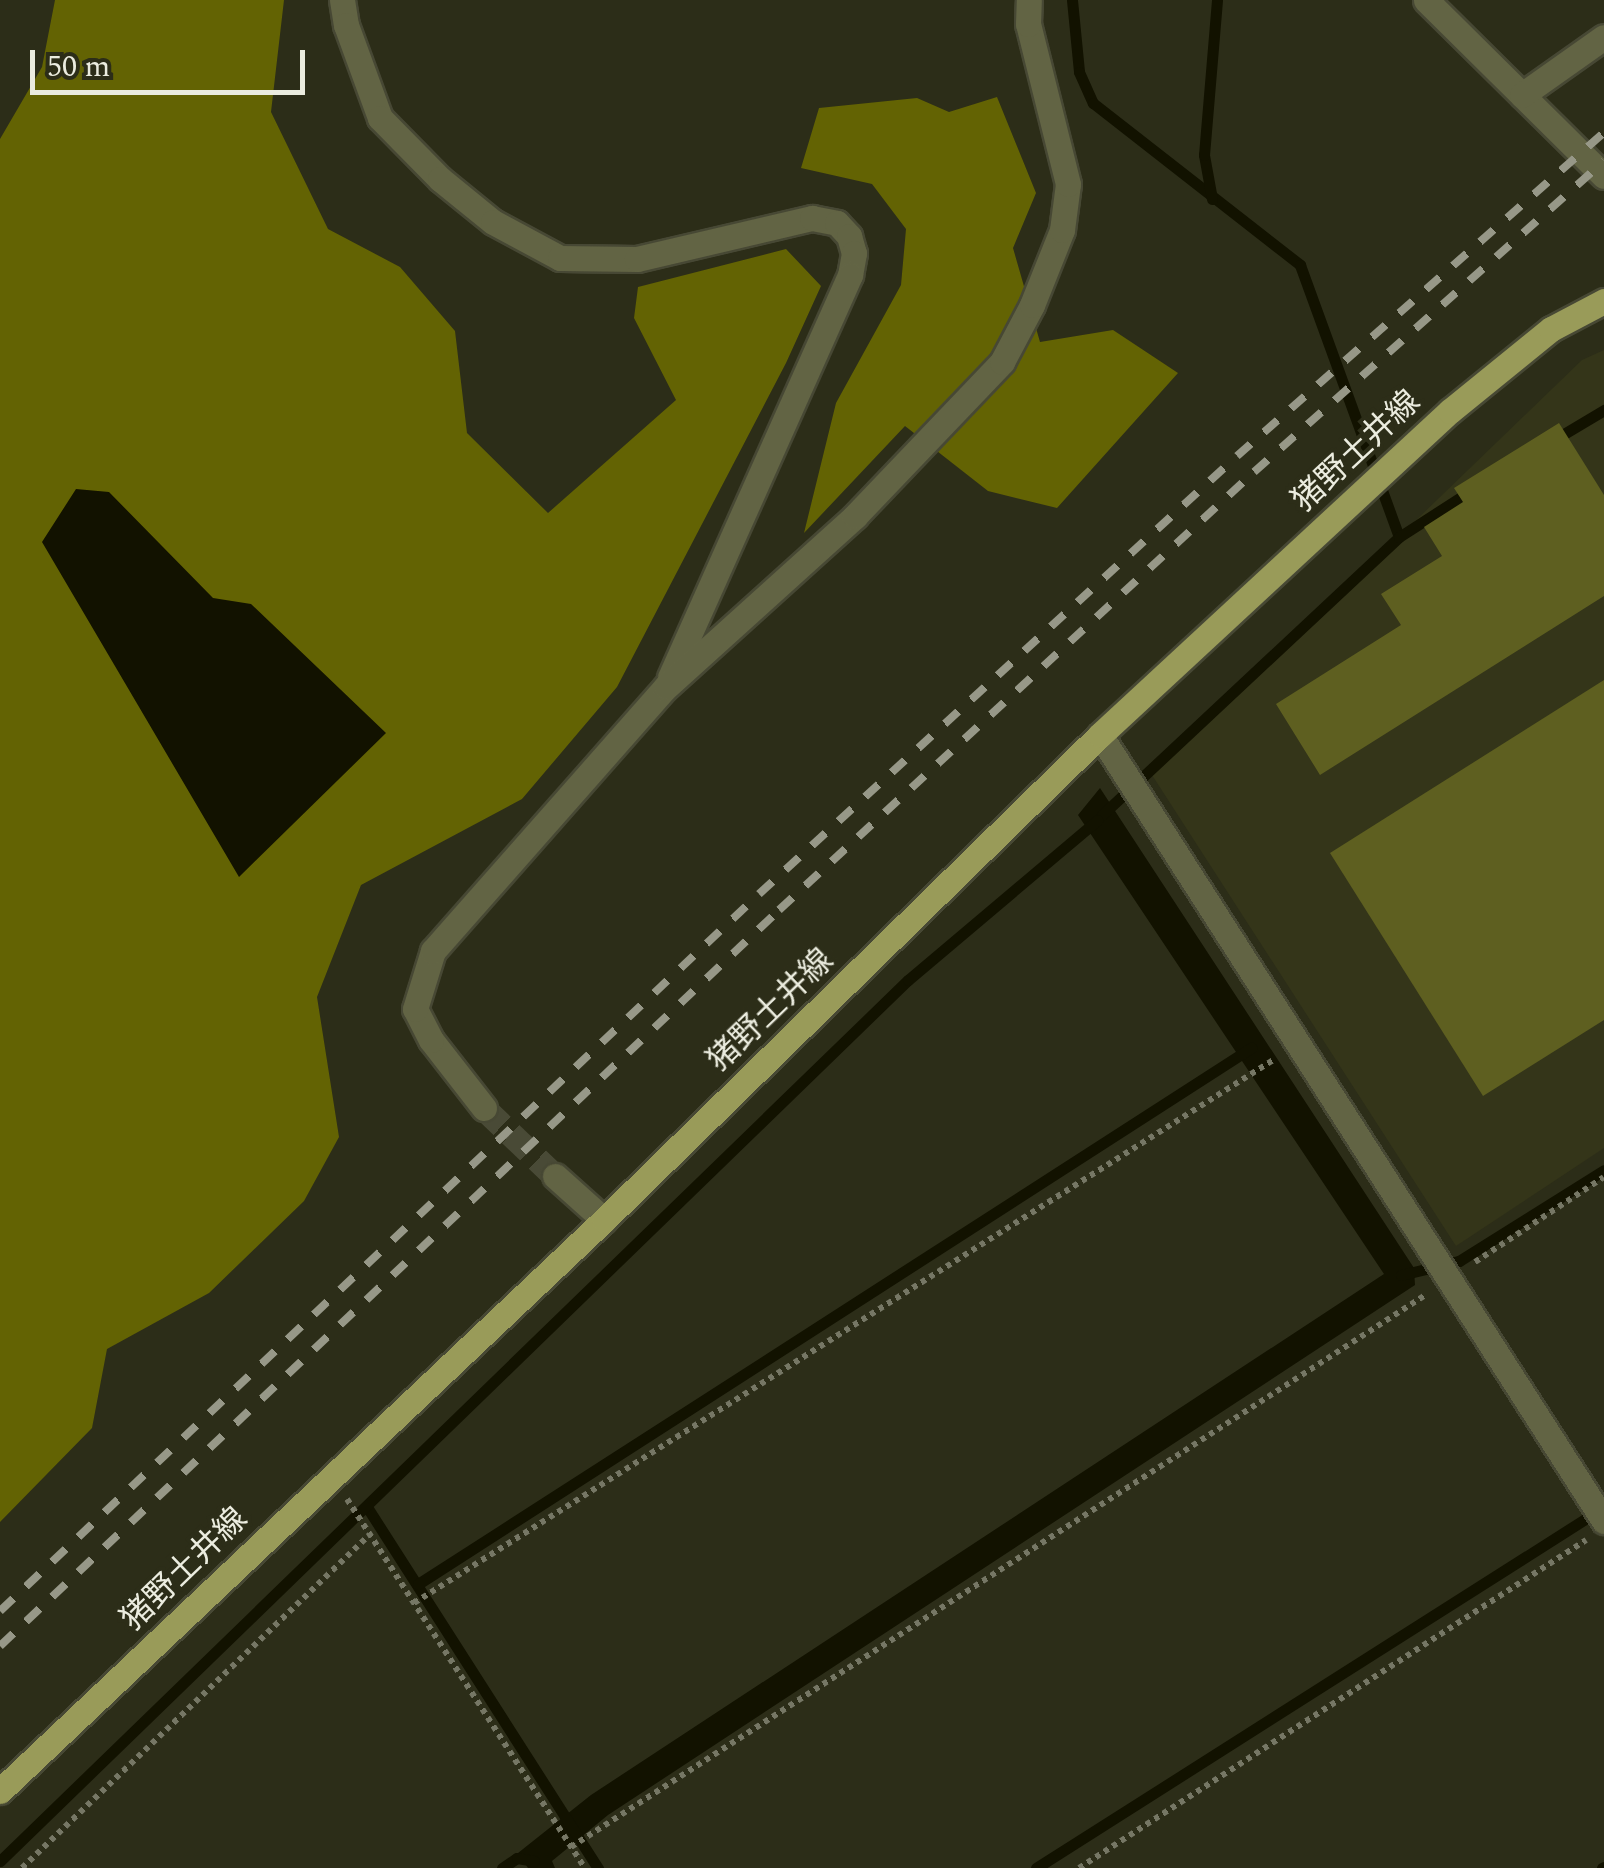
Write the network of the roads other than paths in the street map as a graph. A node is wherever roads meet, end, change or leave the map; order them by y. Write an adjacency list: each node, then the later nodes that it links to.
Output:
1 (342, 0): 8 (street)
2 (1029, 0): 8 (street)
3 (1426, 0): 5 (street)
4 (1604, 37): 5 (street)
5 (1522, 95): 6 (street)
6 (1604, 176)
7 (1604, 301): 9 (main road, 猪野土井線)
8 (666, 687): 10 (street)
9 (1100, 734): 12 (main road, 猪野土井線); 13 (street)
10 (484, 1108)
11 (556, 1176): 12 (street)
12 (604, 1220): 14 (main road, 猪野土井線)
13 (1596, 1530)
14 (0, 1791)

